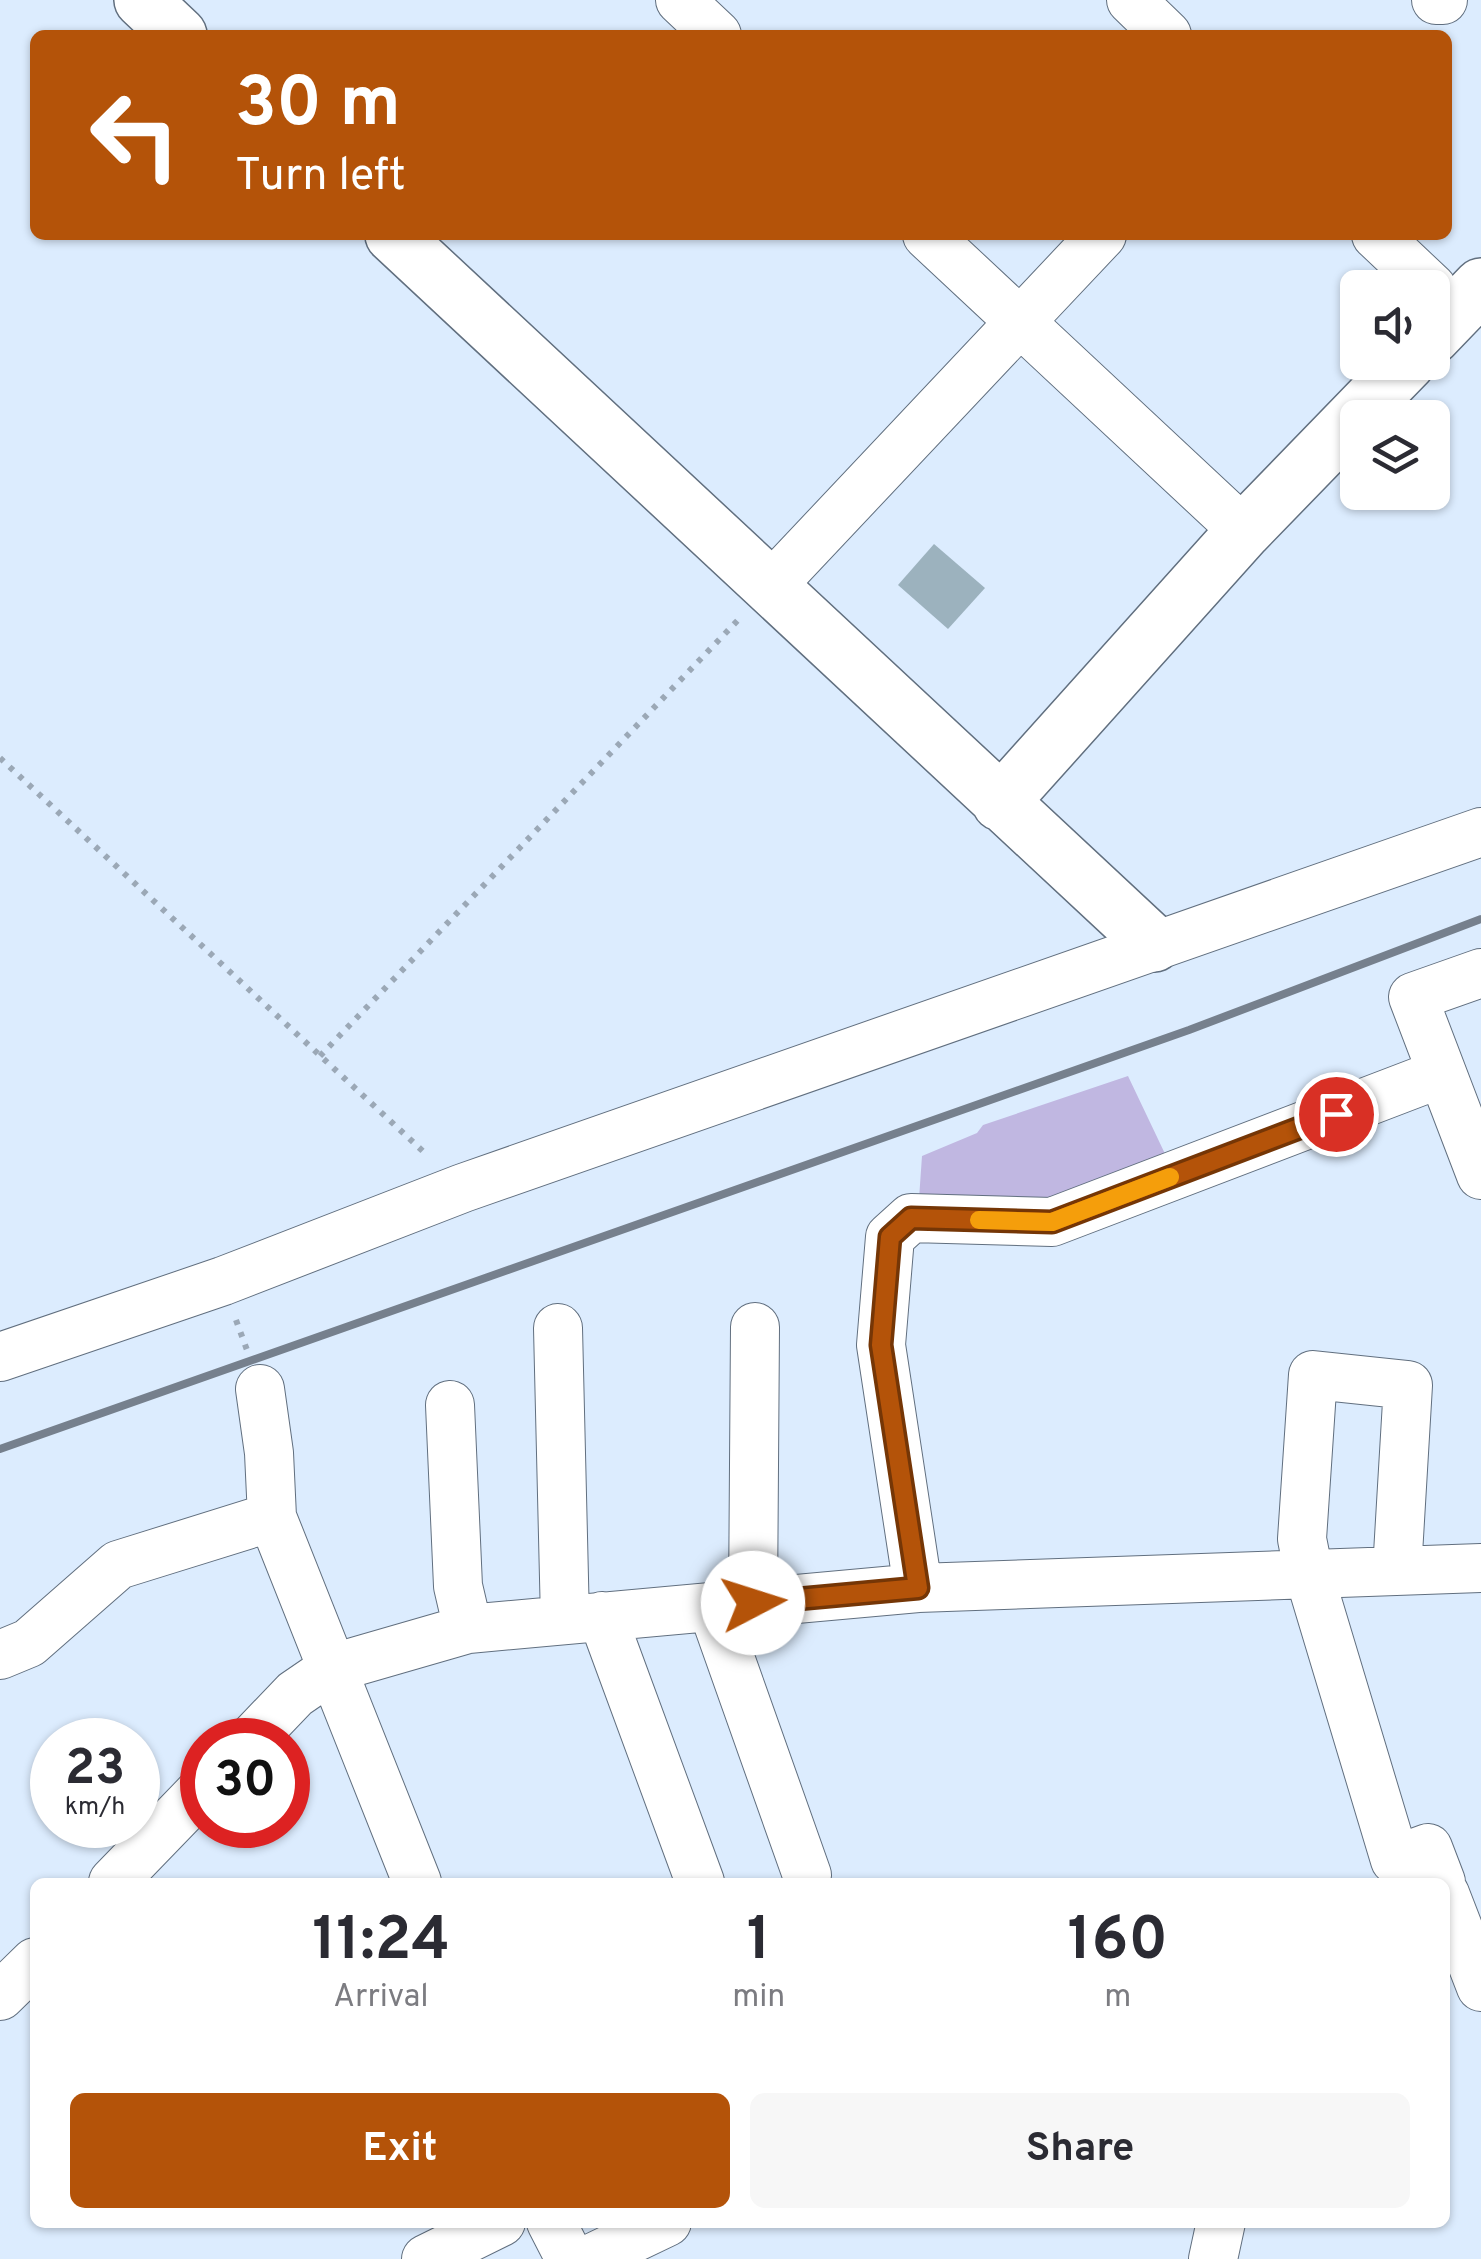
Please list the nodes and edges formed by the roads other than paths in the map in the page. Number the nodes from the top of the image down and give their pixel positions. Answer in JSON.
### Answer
{"nodes":[{"id":1,"x":142,"y":0,"type":"edge"},
{"id":2,"x":680,"y":0,"type":"edge"},
{"id":3,"x":1132,"y":0,"type":"edge"},
{"id":4,"x":174,"y":30,"type":"edge"},
{"id":5,"x":712,"y":30,"type":"edge"},
{"id":6,"x":1162,"y":30,"type":"edge"},
{"id":7,"x":398,"y":240,"type":"edge"},
{"id":8,"x":932,"y":240,"type":"edge"},
{"id":9,"x":1097,"y":240,"type":"edge"},
{"id":10,"x":1381,"y":240,"type":"edge"},
{"id":11,"x":1413,"y":270,"type":"edge"},
{"id":12,"x":1020,"y":323,"type":"junction"},
{"id":13,"x":1391,"y":380,"type":"edge"},
{"id":14,"x":1244,"y":531,"type":"junction"},
{"id":15,"x":770,"y":587,"type":"junction"},
{"id":16,"x":1000,"y":803,"type":"junction"},
{"id":17,"x":1481,"y":832,"type":"edge"},
{"id":18,"x":1154,"y":944,"type":"junction"},
{"id":19,"x":1481,"y":973,"type":"edge"},
{"id":20,"x":1442,"y":1073,"type":"junction"},
{"id":21,"x":1481,"y":1175,"type":"edge"},
{"id":22,"x":755,"y":1327,"type":"dead end"},
{"id":23,"x":558,"y":1328,"type":"dead end"},
{"id":24,"x":0,"y":1358,"type":"edge"},
{"id":25,"x":260,"y":1390,"type":"road end"},
{"id":26,"x":450,"y":1405,"type":"dead end"},
{"id":27,"x":272,"y":1516,"type":"junction"},
{"id":28,"x":1481,"y":1568,"type":"edge"},
{"id":29,"x":1397,"y":1571,"type":"junction"},
{"id":30,"x":1309,"y":1574,"type":"junction"},
{"id":31,"x":918,"y":1588,"type":"junction"},
{"id":32,"x":732,"y":1605,"type":"junction"},
{"id":33,"x":583,"y":1618,"type":"junction"},
{"id":34,"x":468,"y":1628,"type":"junction"},
{"id":35,"x":0,"y":1655,"type":"edge"},
{"id":36,"x":334,"y":1668,"type":"junction"},
{"id":37,"x":273,"y":1718,"type":"edge"},
{"id":38,"x":180,"y":1813,"type":"edge"},
{"id":39,"x":806,"y":1875,"type":"dead end"},
{"id":40,"x":118,"y":1878,"type":"edge"},
{"id":41,"x":415,"y":1878,"type":"edge"},
{"id":42,"x":698,"y":1878,"type":"edge"},
{"id":43,"x":1439,"y":1878,"type":"edge"},
{"id":44,"x":1450,"y":1907,"type":"edge"},
{"id":45,"x":30,"y":1967,"type":"edge"},
{"id":46,"x":1481,"y":1987,"type":"edge"},
{"id":47,"x":0,"y":1996,"type":"edge"},
{"id":48,"x":489,"y":2228,"type":"edge"},
{"id":49,"x":554,"y":2228,"type":"edge"},
{"id":50,"x":655,"y":2228,"type":"edge"},
{"id":51,"x":1220,"y":2228,"type":"edge"},
{"id":52,"x":426,"y":2259,"type":"edge"},
{"id":53,"x":570,"y":2259,"type":"edge"},
{"id":54,"x":590,"y":2259,"type":"edge"},
{"id":55,"x":1213,"y":2259,"type":"edge"}],
"edges":[{"from":1,"to":4,"type":"street"},
{"from":2,"to":5,"type":"street"},
{"from":3,"to":6,"type":"street"},
{"from":7,"to":15,"type":"street"},
{"from":8,"to":12,"type":"street"},
{"from":9,"to":12,"type":"street"},
{"from":10,"to":11,"type":"street"},
{"from":12,"to":14,"type":"street"},
{"from":12,"to":15,"type":"street"},
{"from":13,"to":14,"type":"street"},
{"from":14,"to":16,"type":"street"},
{"from":15,"to":16,"type":"street"},
{"from":16,"to":18,"type":"street"},
{"from":17,"to":18,"type":"street"},
{"from":18,"to":24,"type":"street"},
{"from":19,"to":20,"type":"street"},
{"from":20,"to":21,"type":"street"},
{"from":20,"to":31,"type":"street"},
{"from":22,"to":32,"type":"street"},
{"from":23,"to":33,"type":"street"},
{"from":25,"to":27,"type":"street"},
{"from":26,"to":34,"type":"street"},
{"from":27,"to":35,"type":"street"},
{"from":27,"to":36,"type":"street"},
{"from":28,"to":29,"type":"street"},
{"from":29,"to":30,"type":"street"},
{"from":29,"to":30,"type":"street"},
{"from":30,"to":31,"type":"street"},
{"from":30,"to":43,"type":"street"},
{"from":31,"to":32,"type":"street"},
{"from":32,"to":33,"type":"street"},
{"from":32,"to":39,"type":"street"},
{"from":33,"to":34,"type":"street"},
{"from":33,"to":42,"type":"street"},
{"from":34,"to":36,"type":"street"},
{"from":36,"to":37,"type":"street"},
{"from":36,"to":41,"type":"street"},
{"from":38,"to":40,"type":"street"},
{"from":44,"to":46,"type":"street"},
{"from":45,"to":47,"type":"street"},
{"from":48,"to":52,"type":"street"},
{"from":49,"to":53,"type":"street"},
{"from":50,"to":54,"type":"street"},
{"from":51,"to":55,"type":"street"}]}
